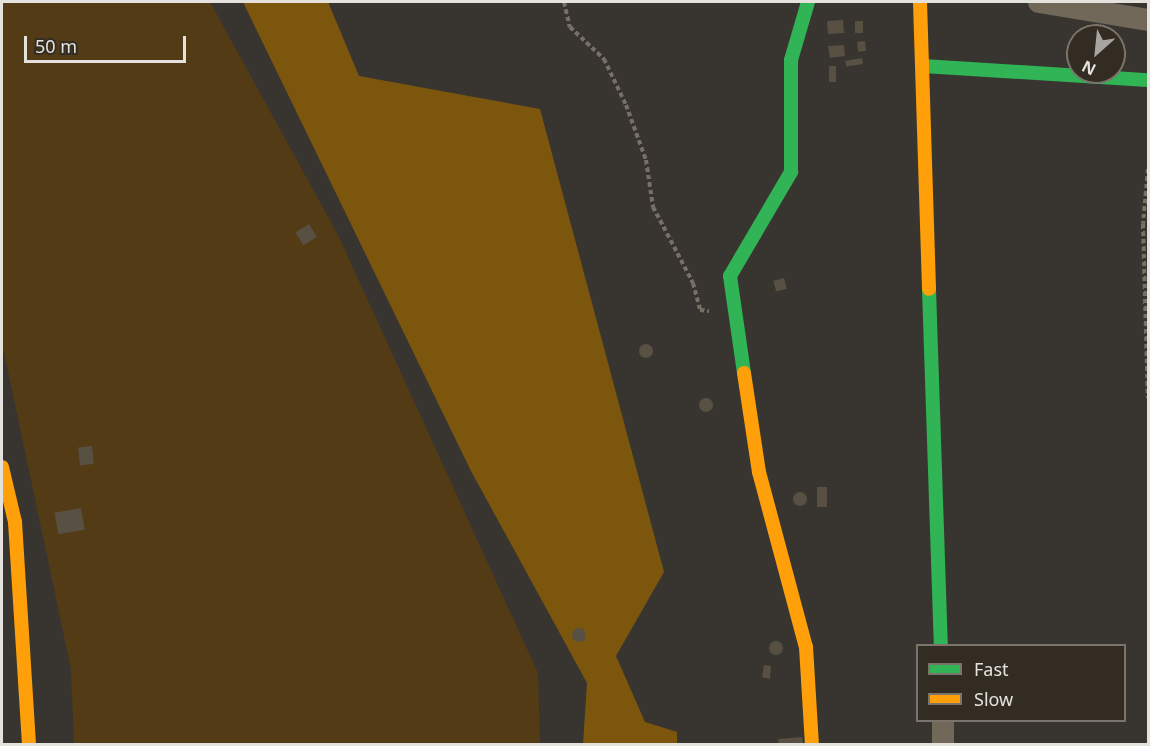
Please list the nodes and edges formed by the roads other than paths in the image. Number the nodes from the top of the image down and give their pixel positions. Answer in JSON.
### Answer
{"nodes":[{"id":1,"x":808,"y":2,"type":"edge"},
{"id":2,"x":920,"y":2,"type":"edge"},
{"id":3,"x":1039,"y":2,"type":"edge"},
{"id":4,"x":1149,"y":20,"type":"edge"},
{"id":5,"x":923,"y":66,"type":"junction"},
{"id":6,"x":1149,"y":80,"type":"edge"},
{"id":7,"x":2,"y":467,"type":"edge"},
{"id":8,"x":941,"y":644,"type":"edge"},
{"id":9,"x":943,"y":722,"type":"edge"},
{"id":10,"x":30,"y":744,"type":"edge"},
{"id":11,"x":812,"y":744,"type":"edge"},
{"id":12,"x":943,"y":744,"type":"edge"}],
"edges":[{"from":1,"to":11,"type":"street"},
{"from":2,"to":5,"type":"street"},
{"from":3,"to":4,"type":"street"},
{"from":5,"to":6,"type":"street"},
{"from":5,"to":8,"type":"street"},
{"from":7,"to":10,"type":"street"},
{"from":9,"to":12,"type":"street"}]}
